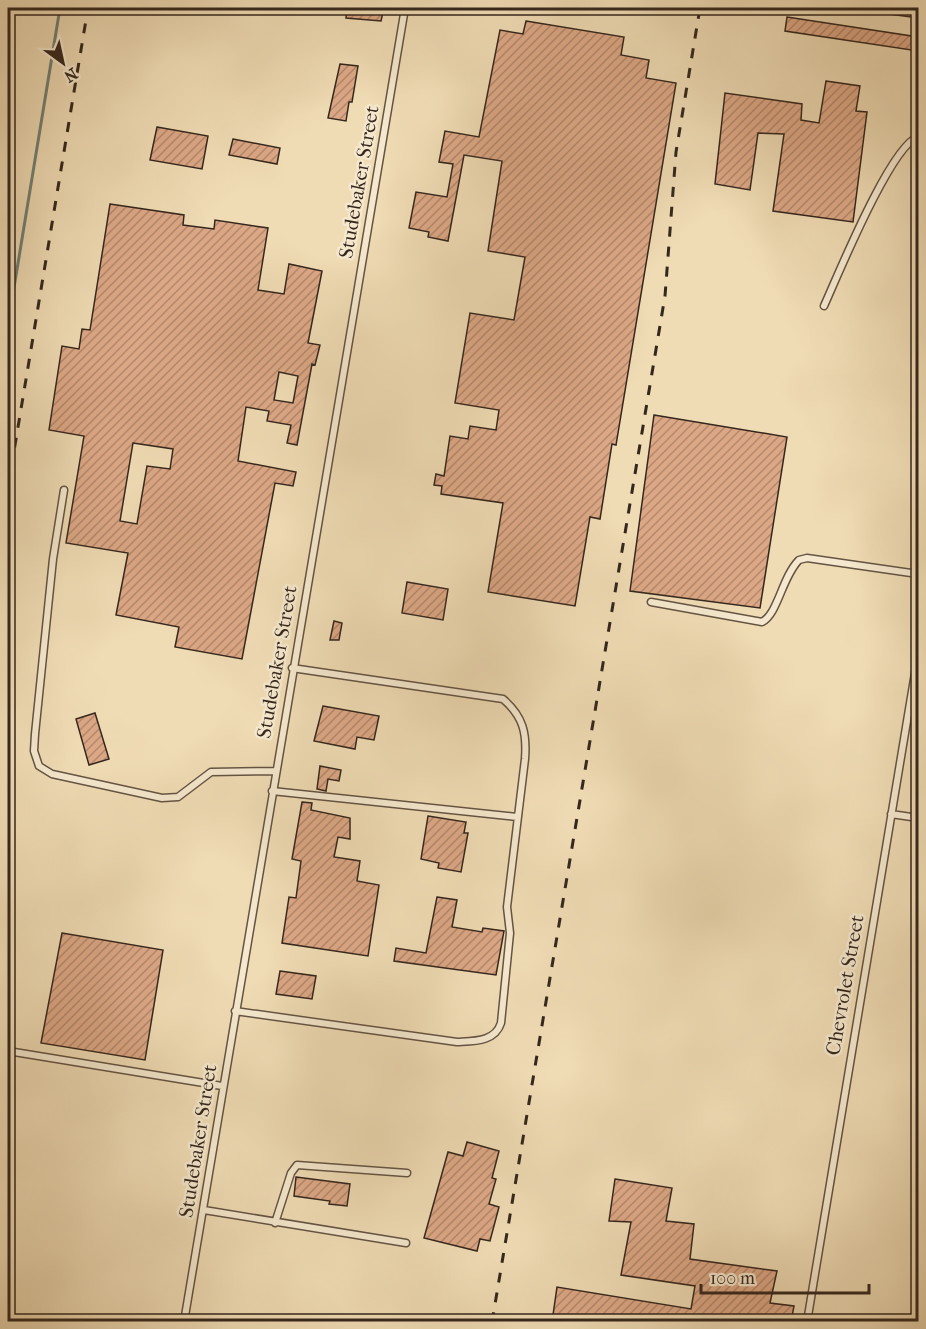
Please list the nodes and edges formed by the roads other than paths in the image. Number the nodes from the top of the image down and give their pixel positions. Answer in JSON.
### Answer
{"nodes":[{"id":1,"x":405,"y":8,"type":"edge"},
{"id":2,"x":918,"y":137,"type":"edge"},
{"id":3,"x":824,"y":306,"type":"dead end"},
{"id":4,"x":64,"y":490,"type":"dead end"},
{"id":5,"x":918,"y":574,"type":"edge"},
{"id":6,"x":651,"y":602,"type":"dead end"},
{"id":7,"x":918,"y":655,"type":"edge"},
{"id":8,"x":292,"y":668,"type":"junction"},
{"id":9,"x":276,"y":771,"type":"junction"},
{"id":10,"x":272,"y":791,"type":"junction"},
{"id":11,"x":891,"y":814,"type":"junction"},
{"id":12,"x":517,"y":817,"type":"junction"},
{"id":13,"x":918,"y":818,"type":"edge"},
{"id":14,"x":235,"y":1011,"type":"junction"},
{"id":15,"x":8,"y":1051,"type":"edge"},
{"id":16,"x":222,"y":1086,"type":"junction"},
{"id":17,"x":407,"y":1173,"type":"dead end"},
{"id":18,"x":204,"y":1210,"type":"junction"},
{"id":19,"x":275,"y":1223,"type":"junction"},
{"id":20,"x":406,"y":1243,"type":"dead end"},
{"id":21,"x":184,"y":1322,"type":"edge"},
{"id":22,"x":807,"y":1322,"type":"edge"}],
"edges":[{"from":1,"to":8,"type":"lane","name":"Studebaker Street"},
{"from":2,"to":3,"type":"lane"},
{"from":4,"to":9,"type":"lane"},
{"from":5,"to":6,"type":"lane"},
{"from":7,"to":11,"type":"lane","name":"Chevrolet Street"},
{"from":8,"to":9,"type":"lane","name":"Studebaker Street"},
{"from":8,"to":12,"type":"lane"},
{"from":9,"to":10,"type":"lane","name":"Studebaker Street"},
{"from":10,"to":12,"type":"lane"},
{"from":10,"to":14,"type":"lane","name":"Studebaker Street"},
{"from":11,"to":13,"type":"lane"},
{"from":11,"to":22,"type":"lane","name":"Chevrolet Street"},
{"from":12,"to":14,"type":"lane"},
{"from":14,"to":16,"type":"lane","name":"Studebaker Street"},
{"from":15,"to":16,"type":"lane"},
{"from":16,"to":18,"type":"lane","name":"Studebaker Street"},
{"from":17,"to":19,"type":"lane"},
{"from":18,"to":19,"type":"lane"},
{"from":18,"to":21,"type":"lane","name":"Studebaker Street"},
{"from":19,"to":20,"type":"lane"}]}
